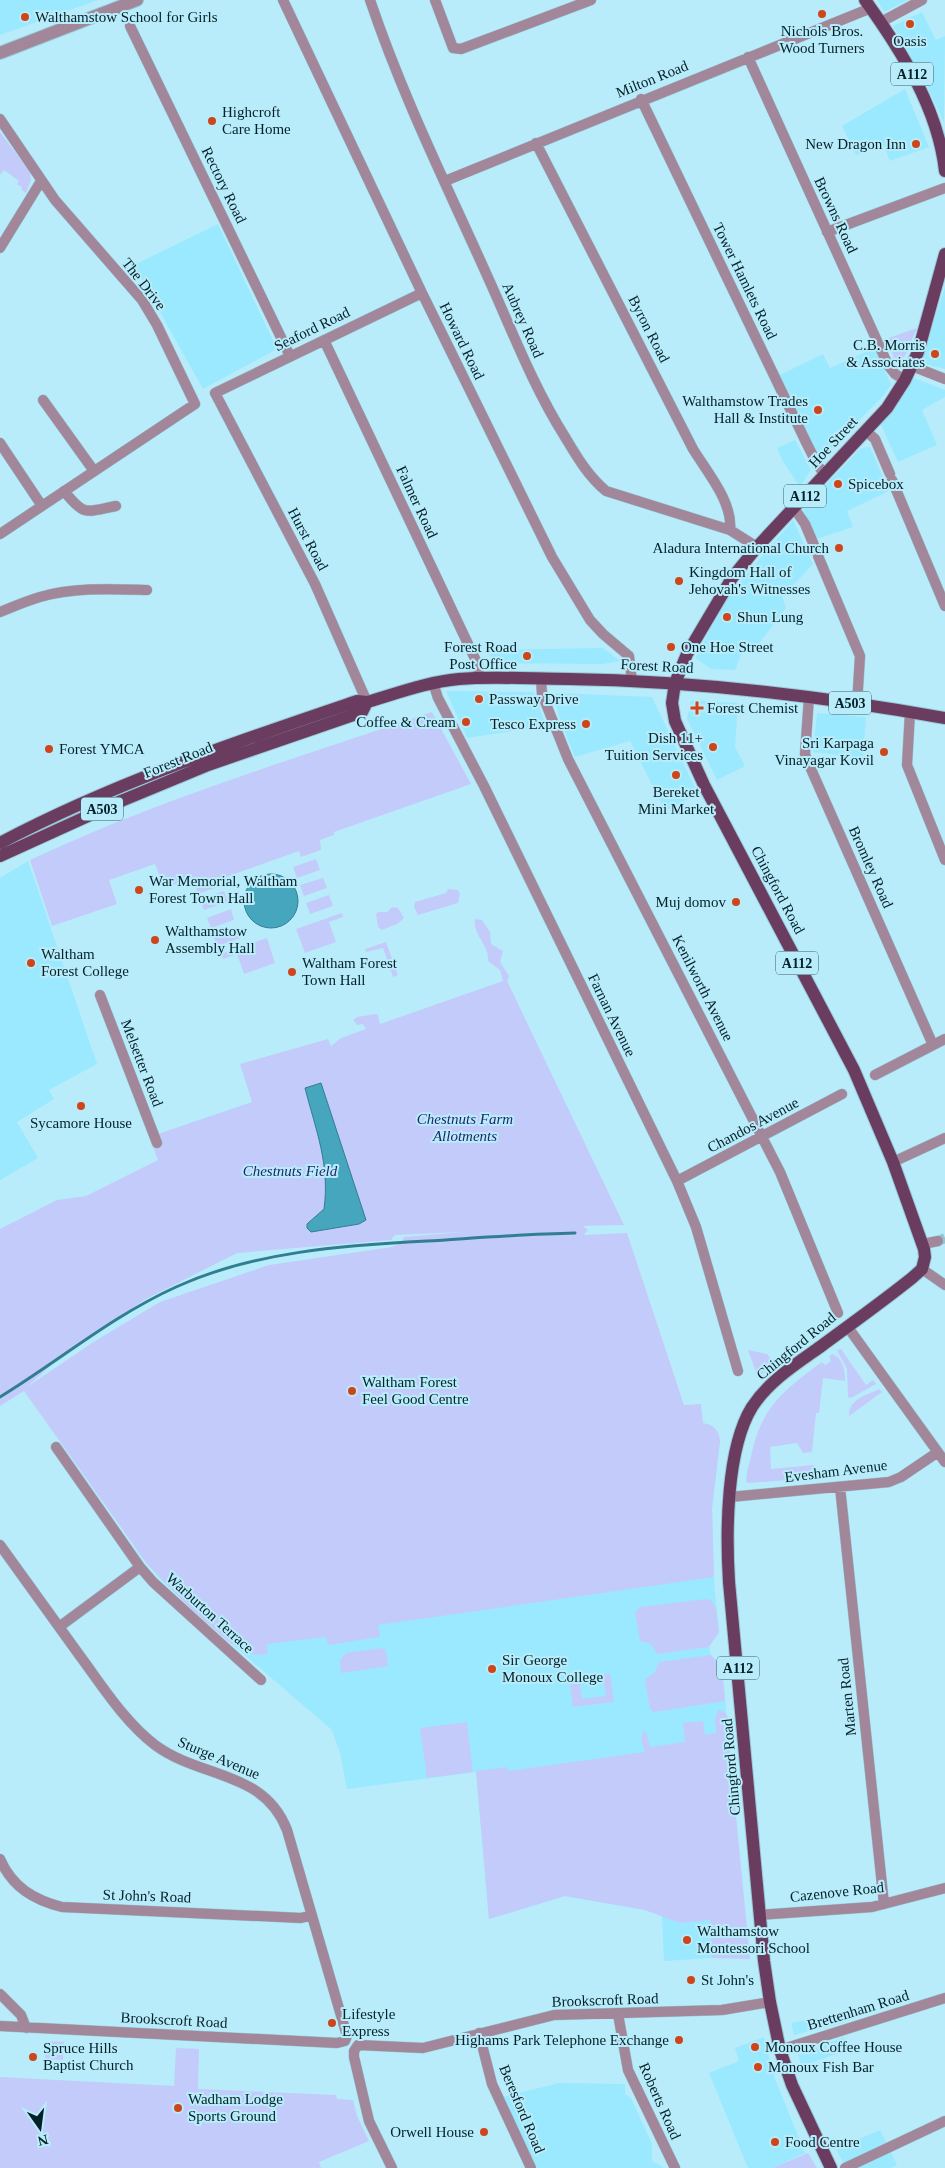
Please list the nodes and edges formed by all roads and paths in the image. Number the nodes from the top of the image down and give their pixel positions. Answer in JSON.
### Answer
{"nodes":[{"id":1,"x":137,"y":0,"type":"edge"},
{"id":2,"x":283,"y":0,"type":"edge"},
{"id":3,"x":370,"y":0,"type":"edge"},
{"id":4,"x":435,"y":0,"type":"edge"},
{"id":5,"x":591,"y":0,"type":"edge"},
{"id":6,"x":922,"y":0,"type":"edge"},
{"id":7,"x":868,"y":4,"type":"edge"},
{"id":8,"x":881,"y":22,"type":"junction"},
{"id":9,"x":130,"y":26,"type":"dead end"},
{"id":10,"x":0,"y":53,"type":"edge"},
{"id":11,"x":748,"y":57,"type":"junction"},
{"id":12,"x":641,"y":100,"type":"junction"},
{"id":13,"x":0,"y":119,"type":"edge"},
{"id":14,"x":942,"y":134,"type":"edge"},
{"id":15,"x":536,"y":143,"type":"junction"},
{"id":16,"x":945,"y":171,"type":"edge"},
{"id":17,"x":41,"y":181,"type":"junction"},
{"id":18,"x":445,"y":181,"type":"junction"},
{"id":19,"x":945,"y":188,"type":"edge"},
{"id":20,"x":827,"y":232,"type":"junction"},
{"id":21,"x":0,"y":248,"type":"edge"},
{"id":22,"x":945,"y":254,"type":"edge"},
{"id":23,"x":422,"y":293,"type":"junction"},
{"id":24,"x":324,"y":340,"type":"junction"},
{"id":25,"x":290,"y":356,"type":"junction"},
{"id":26,"x":912,"y":366,"type":"junction"},
{"id":27,"x":905,"y":380,"type":"junction"},
{"id":28,"x":945,"y":380,"type":"edge"},
{"id":29,"x":215,"y":393,"type":"joint"},
{"id":30,"x":42,"y":400,"type":"dead end"},
{"id":31,"x":866,"y":431,"type":"junction"},
{"id":32,"x":0,"y":443,"type":"edge"},
{"id":33,"x":94,"y":471,"type":"junction"},
{"id":34,"x":825,"y":474,"type":"junction"},
{"id":35,"x":64,"y":491,"type":"junction"},
{"id":36,"x":42,"y":506,"type":"junction"},
{"id":37,"x":116,"y":506,"type":"dead end"},
{"id":38,"x":794,"y":508,"type":"junction"},
{"id":39,"x":730,"y":530,"type":"junction"},
{"id":40,"x":0,"y":534,"type":"edge"},
{"id":41,"x":757,"y":547,"type":"junction"},
{"id":42,"x":147,"y":590,"type":"dead end"},
{"id":43,"x":945,"y":606,"type":"edge"},
{"id":44,"x":0,"y":612,"type":"edge"},
{"id":45,"x":632,"y":675,"type":"junction"},
{"id":46,"x":479,"y":678,"type":"junction"},
{"id":47,"x":541,"y":679,"type":"junction"},
{"id":48,"x":433,"y":683,"type":"junction"},
{"id":49,"x":676,"y":683,"type":"junction"},
{"id":50,"x":367,"y":702,"type":"junction"},
{"id":51,"x":808,"y":702,"type":"junction"},
{"id":52,"x":856,"y":704,"type":"junction"},
{"id":53,"x":910,"y":712,"type":"junction"},
{"id":54,"x":945,"y":718,"type":"edge"},
{"id":55,"x":0,"y":843,"type":"edge"},
{"id":56,"x":0,"y":856,"type":"edge"},
{"id":57,"x":945,"y":860,"type":"edge"},
{"id":58,"x":100,"y":995,"type":"dead end"},
{"id":59,"x":945,"y":1039,"type":"edge"},
{"id":60,"x":934,"y":1045,"type":"junction"},
{"id":61,"x":875,"y":1075,"type":"dead end"},
{"id":62,"x":842,"y":1094,"type":"dead end"},
{"id":63,"x":762,"y":1137,"type":"junction"},
{"id":64,"x":945,"y":1138,"type":"edge"},
{"id":65,"x":157,"y":1143,"type":"dead end"},
{"id":66,"x":893,"y":1162,"type":"junction"},
{"id":67,"x":677,"y":1181,"type":"junction"},
{"id":68,"x":938,"y":1241,"type":"tunnel mouth"},
{"id":69,"x":923,"y":1244,"type":"junction"},
{"id":70,"x":922,"y":1269,"type":"junction"},
{"id":71,"x":945,"y":1285,"type":"edge"},
{"id":72,"x":838,"y":1313,"type":"dead end"},
{"id":73,"x":847,"y":1326,"type":"junction"},
{"id":74,"x":738,"y":1371,"type":"dead end"},
{"id":75,"x":56,"y":1447,"type":"dead end"},
{"id":76,"x":938,"y":1452,"type":"junction"},
{"id":77,"x":945,"y":1462,"type":"edge"},
{"id":78,"x":840,"y":1487,"type":"junction"},
{"id":79,"x":730,"y":1497,"type":"junction"},
{"id":80,"x":0,"y":1545,"type":"edge"},
{"id":81,"x":140,"y":1567,"type":"junction"},
{"id":82,"x":59,"y":1627,"type":"junction"},
{"id":83,"x":261,"y":1680,"type":"dead end"},
{"id":84,"x":0,"y":1859,"type":"edge"},
{"id":85,"x":945,"y":1888,"type":"edge"},
{"id":86,"x":884,"y":1904,"type":"junction"},
{"id":87,"x":312,"y":1914,"type":"junction"},
{"id":88,"x":760,"y":1915,"type":"junction"},
{"id":89,"x":0,"y":1994,"type":"edge"},
{"id":90,"x":945,"y":1998,"type":"edge"},
{"id":91,"x":770,"y":2002,"type":"junction"},
{"id":92,"x":618,"y":2014,"type":"junction"},
{"id":93,"x":0,"y":2026,"type":"edge"},
{"id":94,"x":26,"y":2028,"type":"junction"},
{"id":95,"x":479,"y":2033,"type":"junction"},
{"id":96,"x":345,"y":2041,"type":"joint"},
{"id":97,"x":780,"y":2050,"type":"junction"},
{"id":98,"x":945,"y":2121,"type":"edge"},
{"id":99,"x":392,"y":2168,"type":"edge"},
{"id":100,"x":531,"y":2168,"type":"edge"},
{"id":101,"x":675,"y":2168,"type":"edge"},
{"id":102,"x":831,"y":2168,"type":"edge"},
{"id":103,"x":845,"y":2168,"type":"edge"}],
"edges":[{"from":1,"to":10,"type":"street"},
{"from":2,"to":23,"type":"street","name":"Howard Road"},
{"from":3,"to":18,"type":"street","name":"Aubrey Road"},
{"from":4,"to":5,"type":"street"},
{"from":6,"to":8,"type":"street"},
{"from":7,"to":8,"type":"main road","number":"A112"},
{"from":7,"to":11,"type":"street","name":"Milton Road"},
{"from":8,"to":14,"type":"main road","number":"A112"},
{"from":9,"to":25,"type":"street","name":"Rectory Road"},
{"from":11,"to":12,"type":"street","name":"Milton Road"},
{"from":11,"to":20,"type":"street","name":"Browns Road"},
{"from":12,"to":15,"type":"street","name":"Milton Road"},
{"from":12,"to":34,"type":"street","name":"Tower Hamlets Road"},
{"from":13,"to":17,"type":"street","name":"The Drive"},
{"from":14,"to":16,"type":"main road","number":"A112"},
{"from":15,"to":18,"type":"street","name":"Milton Road"},
{"from":15,"to":39,"type":"street","name":"Byron Road"},
{"from":17,"to":21,"type":"street"},
{"from":17,"to":33,"type":"street","name":"The Drive"},
{"from":18,"to":39,"type":"street","name":"Aubrey Road"},
{"from":19,"to":20,"type":"street"},
{"from":20,"to":27,"type":"street","name":"Browns Road"},
{"from":22,"to":26,"type":"main road","name":"Hoe Street","number":"A112"},
{"from":23,"to":24,"type":"street","name":"Seaford Road"},
{"from":23,"to":45,"type":"street","name":"Howard Road"},
{"from":24,"to":25,"type":"street","name":"Seaford Road"},
{"from":24,"to":46,"type":"street","name":"Falmer Road"},
{"from":25,"to":29,"type":"street","name":"Seaford Road"},
{"from":26,"to":27,"type":"main road","name":"Hoe Street","number":"A112"},
{"from":26,"to":28,"type":"street"},
{"from":27,"to":31,"type":"main road","name":"Hoe Street","number":"A112"},
{"from":29,"to":50,"type":"street","name":"Hurst Road"},
{"from":30,"to":33,"type":"street"},
{"from":31,"to":34,"type":"main road","name":"Hoe Street","number":"A112"},
{"from":31,"to":43,"type":"street"},
{"from":32,"to":36,"type":"street"},
{"from":33,"to":35,"type":"street","name":"The Drive"},
{"from":34,"to":38,"type":"main road","name":"Hoe Street","number":"A112"},
{"from":35,"to":36,"type":"street","name":"The Drive"},
{"from":35,"to":37,"type":"street"},
{"from":36,"to":40,"type":"street","name":"The Drive"},
{"from":38,"to":41,"type":"main road","name":"Hoe Street","number":"A112"},
{"from":38,"to":52,"type":"street"},
{"from":39,"to":41,"type":"street","name":"Aubrey Road"},
{"from":41,"to":49,"type":"main road","name":"Hoe Street","number":"A112"},
{"from":42,"to":44,"type":"street"},
{"from":45,"to":47,"type":"main road","name":"Forest Road","number":"A503"},
{"from":45,"to":49,"type":"main road","name":"Forest Road","number":"A503"},
{"from":46,"to":47,"type":"main road","name":"Forest Road","number":"A503"},
{"from":46,"to":48,"type":"main road","name":"Forest Road","number":"A503"},
{"from":47,"to":63,"type":"street","name":"Kenilworth Avenue"},
{"from":48,"to":50,"type":"main road","name":"Forest Road","number":"A503"},
{"from":48,"to":67,"type":"street","name":"Farnan Avenue"},
{"from":49,"to":51,"type":"main road","name":"Forest Road","number":"A503"},
{"from":49,"to":66,"type":"main road","name":"Chingford Road","number":"A112"},
{"from":50,"to":55,"type":"main road","name":"Forest Road","number":"A503"},
{"from":50,"to":56,"type":"main road","name":"Forest Road","number":"A503"},
{"from":51,"to":52,"type":"main road","name":"Forest Road","number":"A503"},
{"from":51,"to":60,"type":"street","name":"Bromley Road"},
{"from":52,"to":53,"type":"main road","name":"Forest Road","number":"A503"},
{"from":53,"to":54,"type":"main road","name":"Forest Road","number":"A503"},
{"from":53,"to":57,"type":"street"},
{"from":58,"to":65,"type":"street","name":"Melsetter Road"},
{"from":59,"to":60,"type":"street"},
{"from":60,"to":61,"type":"street"},
{"from":62,"to":63,"type":"street","name":"Chandos Avenue"},
{"from":63,"to":67,"type":"street","name":"Chandos Avenue"},
{"from":63,"to":72,"type":"street","name":"Kenilworth Avenue"},
{"from":64,"to":66,"type":"street"},
{"from":66,"to":69,"type":"main road","name":"Chingford Road","number":"A112"},
{"from":67,"to":74,"type":"street","name":"Farnan Avenue"},
{"from":68,"to":69,"type":"street"},
{"from":69,"to":70,"type":"main road","name":"Chingford Road","number":"A112"},
{"from":70,"to":71,"type":"street"},
{"from":70,"to":73,"type":"main road","name":"Chingford Road","number":"A112"},
{"from":73,"to":76,"type":"street"},
{"from":73,"to":79,"type":"main road","name":"Chingford Road","number":"A112"},
{"from":75,"to":81,"type":"street","name":"Warburton Terrace"},
{"from":76,"to":77,"type":"street"},
{"from":76,"to":78,"type":"street","name":"Evesham Avenue"},
{"from":78,"to":79,"type":"street","name":"Evesham Avenue"},
{"from":78,"to":86,"type":"street","name":"Marten Road"},
{"from":79,"to":88,"type":"main road","name":"Chingford Road","number":"A112"},
{"from":80,"to":82,"type":"street","name":"Sturge Avenue"},
{"from":81,"to":82,"type":"street"},
{"from":81,"to":83,"type":"street","name":"Warburton Terrace"},
{"from":82,"to":87,"type":"street","name":"Sturge Avenue"},
{"from":84,"to":87,"type":"street","name":"St John's Road"},
{"from":85,"to":86,"type":"street","name":"Cazenove Road"},
{"from":86,"to":88,"type":"street","name":"Cazenove Road"},
{"from":87,"to":96,"type":"street","name":"Sturge Avenue"},
{"from":88,"to":91,"type":"main road","name":"Chingford Road","number":"A112"},
{"from":89,"to":94,"type":"street"},
{"from":90,"to":97,"type":"street","name":"Brettenham Road"},
{"from":91,"to":92,"type":"street","name":"Brookscroft Road"},
{"from":91,"to":97,"type":"main road","name":"Chingford Road","number":"A112"},
{"from":92,"to":95,"type":"street","name":"Brookscroft Road"},
{"from":92,"to":101,"type":"street","name":"Roberts Road"},
{"from":93,"to":94,"type":"street","name":"Brookscroft Road"},
{"from":94,"to":96,"type":"street","name":"Brookscroft Road"},
{"from":95,"to":99,"type":"street","name":"Brookscroft Road"},
{"from":95,"to":100,"type":"street","name":"Beresford Road"},
{"from":97,"to":102,"type":"main road","name":"Chingford Road","number":"A112"},
{"from":98,"to":103,"type":"street"}]}
